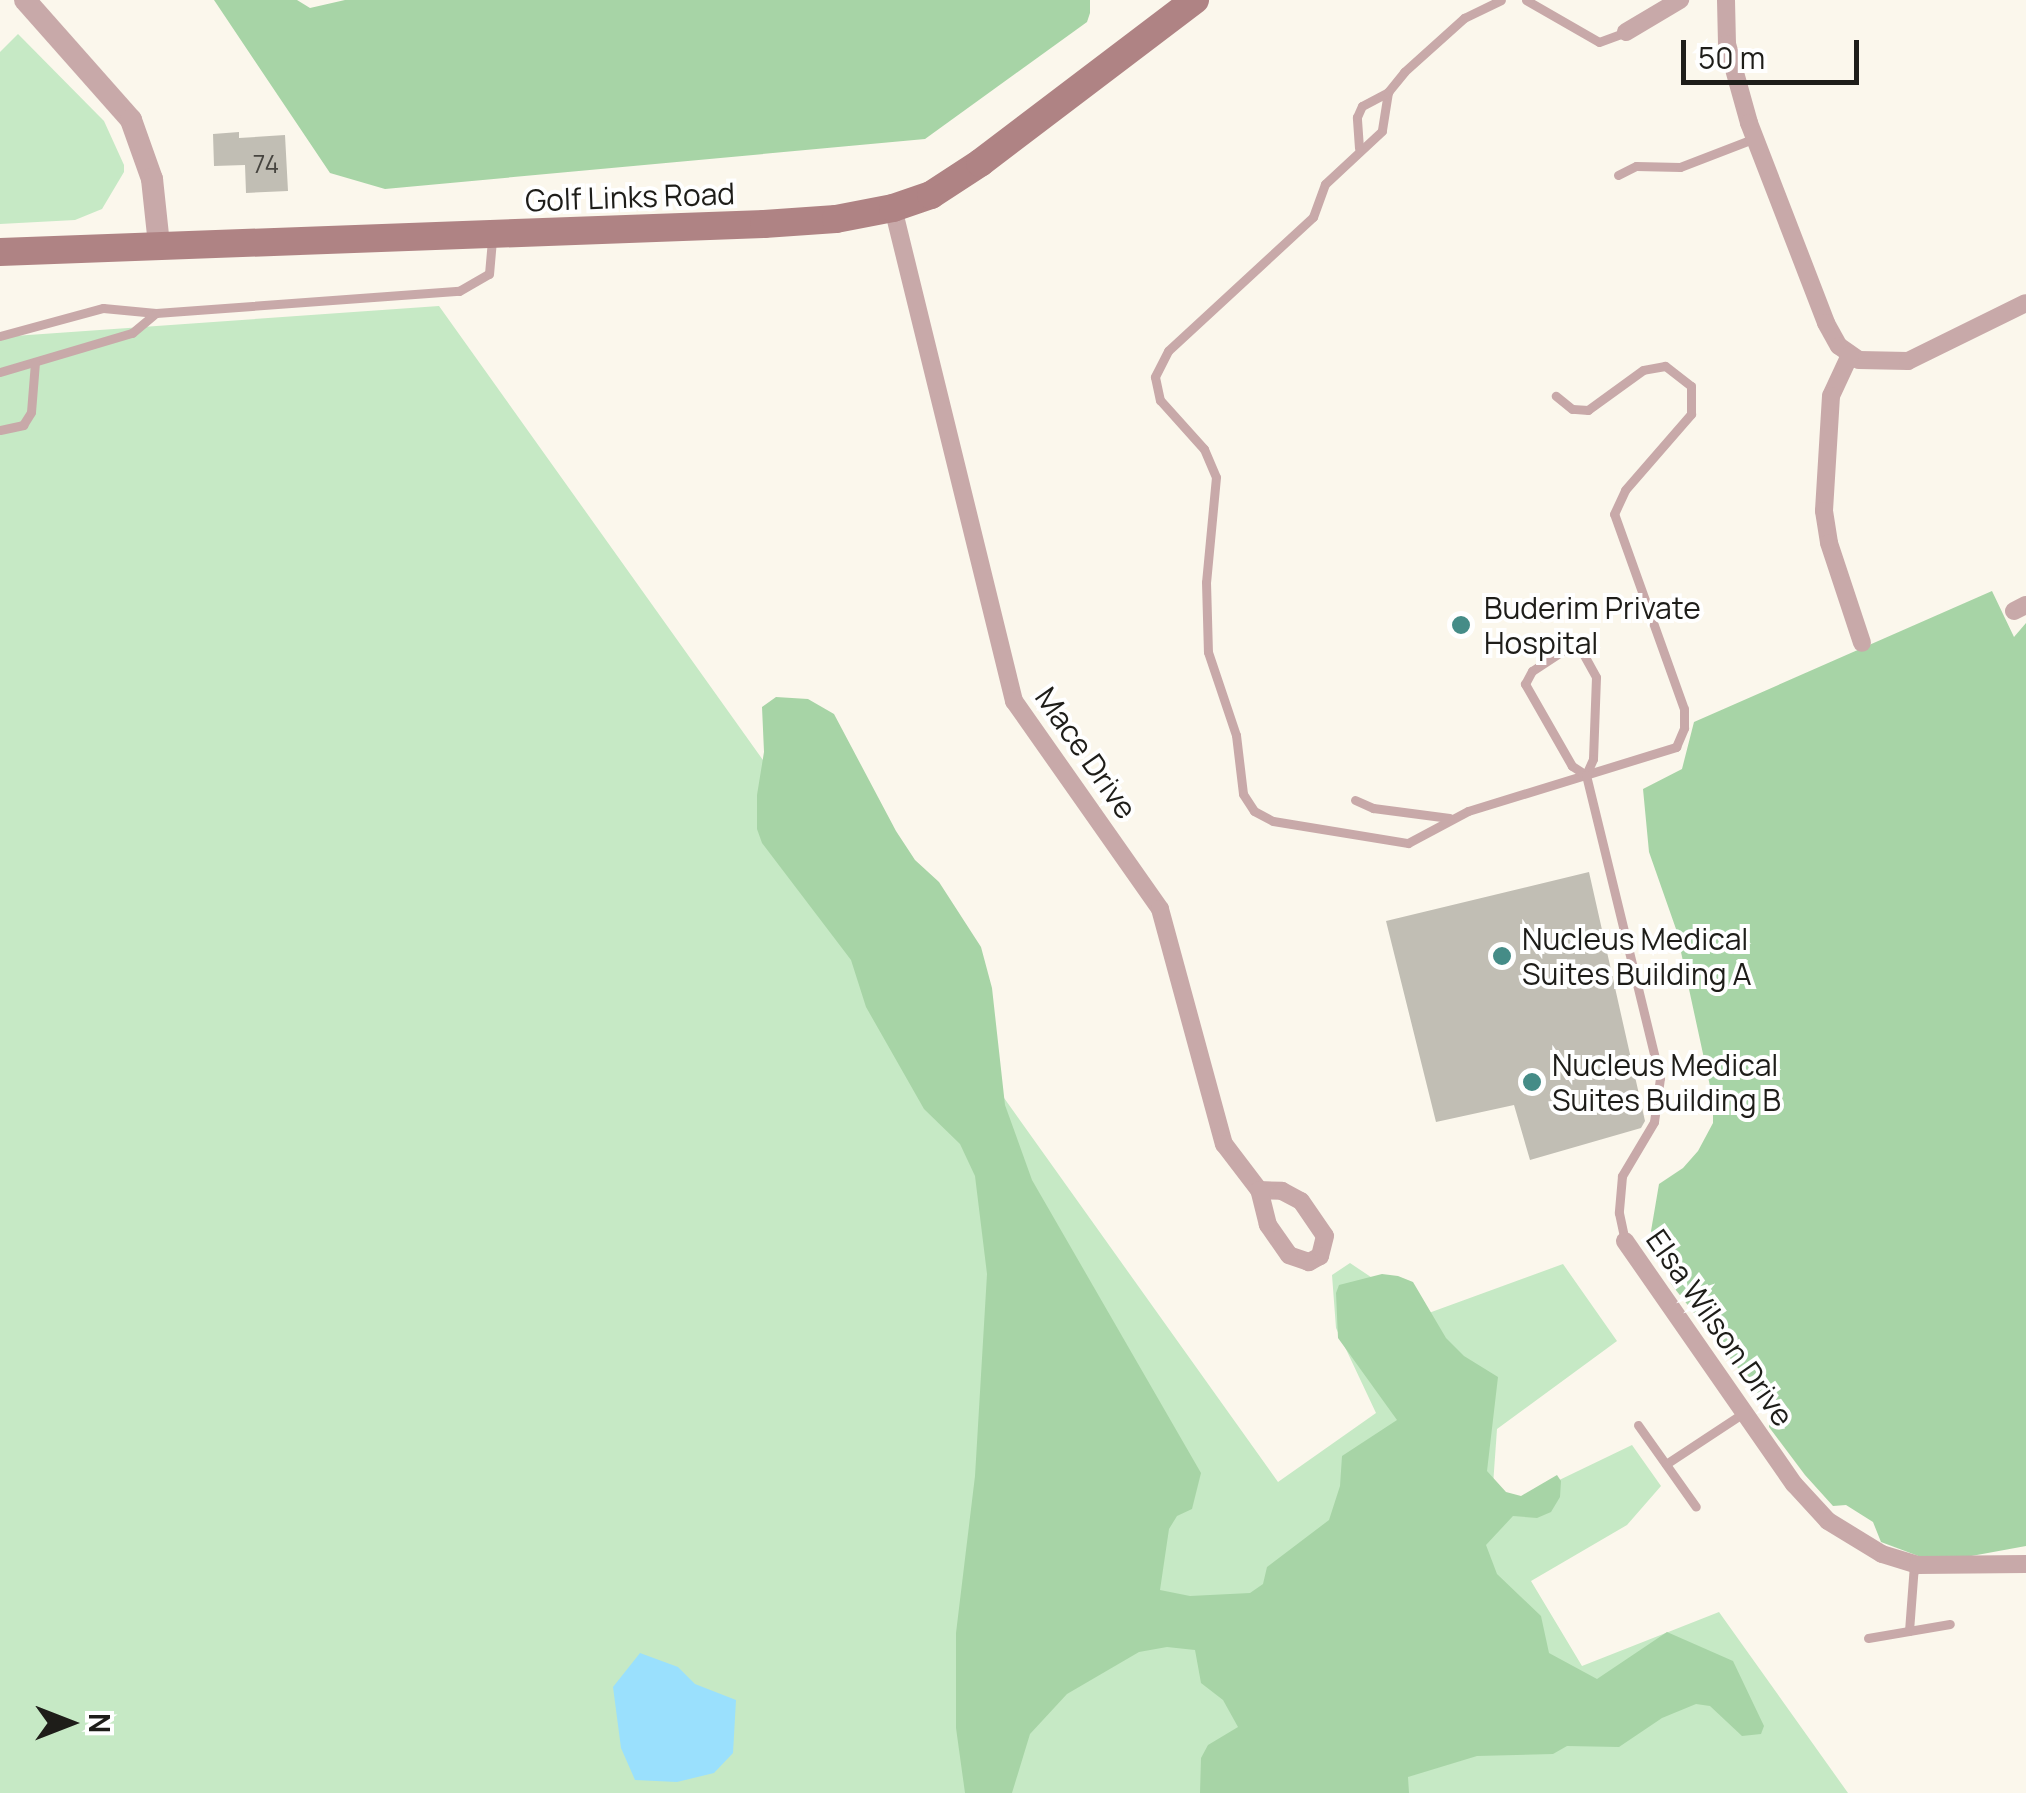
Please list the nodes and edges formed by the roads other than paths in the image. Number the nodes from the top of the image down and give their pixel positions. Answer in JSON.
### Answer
{"nodes":[{"id":1,"x":25,"y":0,"type":"edge"},
{"id":2,"x":1195,"y":0,"type":"edge"},
{"id":3,"x":1501,"y":0,"type":"edge"},
{"id":4,"x":1526,"y":0,"type":"edge"},
{"id":5,"x":1680,"y":0,"type":"edge"},
{"id":6,"x":1726,"y":0,"type":"edge"},
{"id":7,"x":1626,"y":32,"type":"joint"},
{"id":8,"x":1388,"y":92,"type":"junction"},
{"id":9,"x":1755,"y":138,"type":"junction"},
{"id":10,"x":1358,"y":151,"type":"junction"},
{"id":11,"x":1618,"y":175,"type":"dead end"},
{"id":12,"x":893,"y":208,"type":"junction"},
{"id":13,"x":492,"y":234,"type":"junction"},
{"id":14,"x":158,"y":244,"type":"junction"},
{"id":15,"x":0,"y":252,"type":"edge"},
{"id":16,"x":2026,"y":303,"type":"edge"},
{"id":17,"x":156,"y":313,"type":"junction"},
{"id":18,"x":0,"y":336,"type":"edge"},
{"id":19,"x":1850,"y":355,"type":"junction"},
{"id":20,"x":35,"y":362,"type":"junction"},
{"id":21,"x":0,"y":372,"type":"edge"},
{"id":22,"x":1556,"y":396,"type":"dead end"},
{"id":23,"x":0,"y":430,"type":"edge"},
{"id":24,"x":1862,"y":644,"type":"dead end"},
{"id":25,"x":1586,"y":775,"type":"junction"},
{"id":26,"x":1355,"y":800,"type":"dead end"},
{"id":27,"x":1452,"y":818,"type":"junction"},
{"id":28,"x":1260,"y":1190,"type":"dead end"},
{"id":29,"x":1624,"y":1241,"type":"joint"},
{"id":30,"x":1745,"y":1412,"type":"junction"},
{"id":31,"x":1638,"y":1425,"type":"dead end"},
{"id":32,"x":1666,"y":1464,"type":"junction"},
{"id":33,"x":1696,"y":1507,"type":"dead end"},
{"id":34,"x":1914,"y":1564,"type":"junction"},
{"id":35,"x":2026,"y":1564,"type":"edge"},
{"id":36,"x":1950,"y":1624,"type":"dead end"},
{"id":37,"x":1909,"y":1631,"type":"junction"},
{"id":38,"x":1868,"y":1638,"type":"dead end"}],
"edges":[{"from":1,"to":14,"type":"street"},
{"from":2,"to":12,"type":"main road","name":"Golf Links Road"},
{"from":3,"to":8,"type":"lane"},
{"from":4,"to":7,"type":"lane"},
{"from":5,"to":7,"type":"street"},
{"from":6,"to":9,"type":"street"},
{"from":8,"to":10,"type":"lane"},
{"from":8,"to":10,"type":"lane"},
{"from":9,"to":11,"type":"lane"},
{"from":9,"to":19,"type":"street"},
{"from":10,"to":27,"type":"lane"},
{"from":12,"to":13,"type":"main road","name":"Golf Links Road"},
{"from":12,"to":28,"type":"street","name":"Mace Drive"},
{"from":13,"to":14,"type":"main road","name":"Golf Links Road"},
{"from":13,"to":17,"type":"lane"},
{"from":14,"to":15,"type":"main road","name":"Golf Links Road"},
{"from":16,"to":19,"type":"street"},
{"from":17,"to":18,"type":"lane"},
{"from":17,"to":20,"type":"lane"},
{"from":19,"to":24,"type":"street"},
{"from":20,"to":21,"type":"lane"},
{"from":20,"to":23,"type":"lane"},
{"from":22,"to":25,"type":"lane"},
{"from":25,"to":25,"type":"lane","name":"Elsa Wilson Drive"},
{"from":25,"to":27,"type":"lane"},
{"from":25,"to":29,"type":"lane","name":"Elsa Wilson Drive"},
{"from":26,"to":27,"type":"lane"},
{"from":29,"to":30,"type":"street","name":"Elsa Wilson Drive"},
{"from":30,"to":32,"type":"lane"},
{"from":30,"to":34,"type":"street","name":"Elsa Wilson Drive"},
{"from":31,"to":32,"type":"lane"},
{"from":32,"to":33,"type":"lane"},
{"from":34,"to":35,"type":"street","name":"Elsa Wilson Drive"},
{"from":34,"to":37,"type":"lane"},
{"from":36,"to":37,"type":"lane"},
{"from":37,"to":38,"type":"lane"}]}
